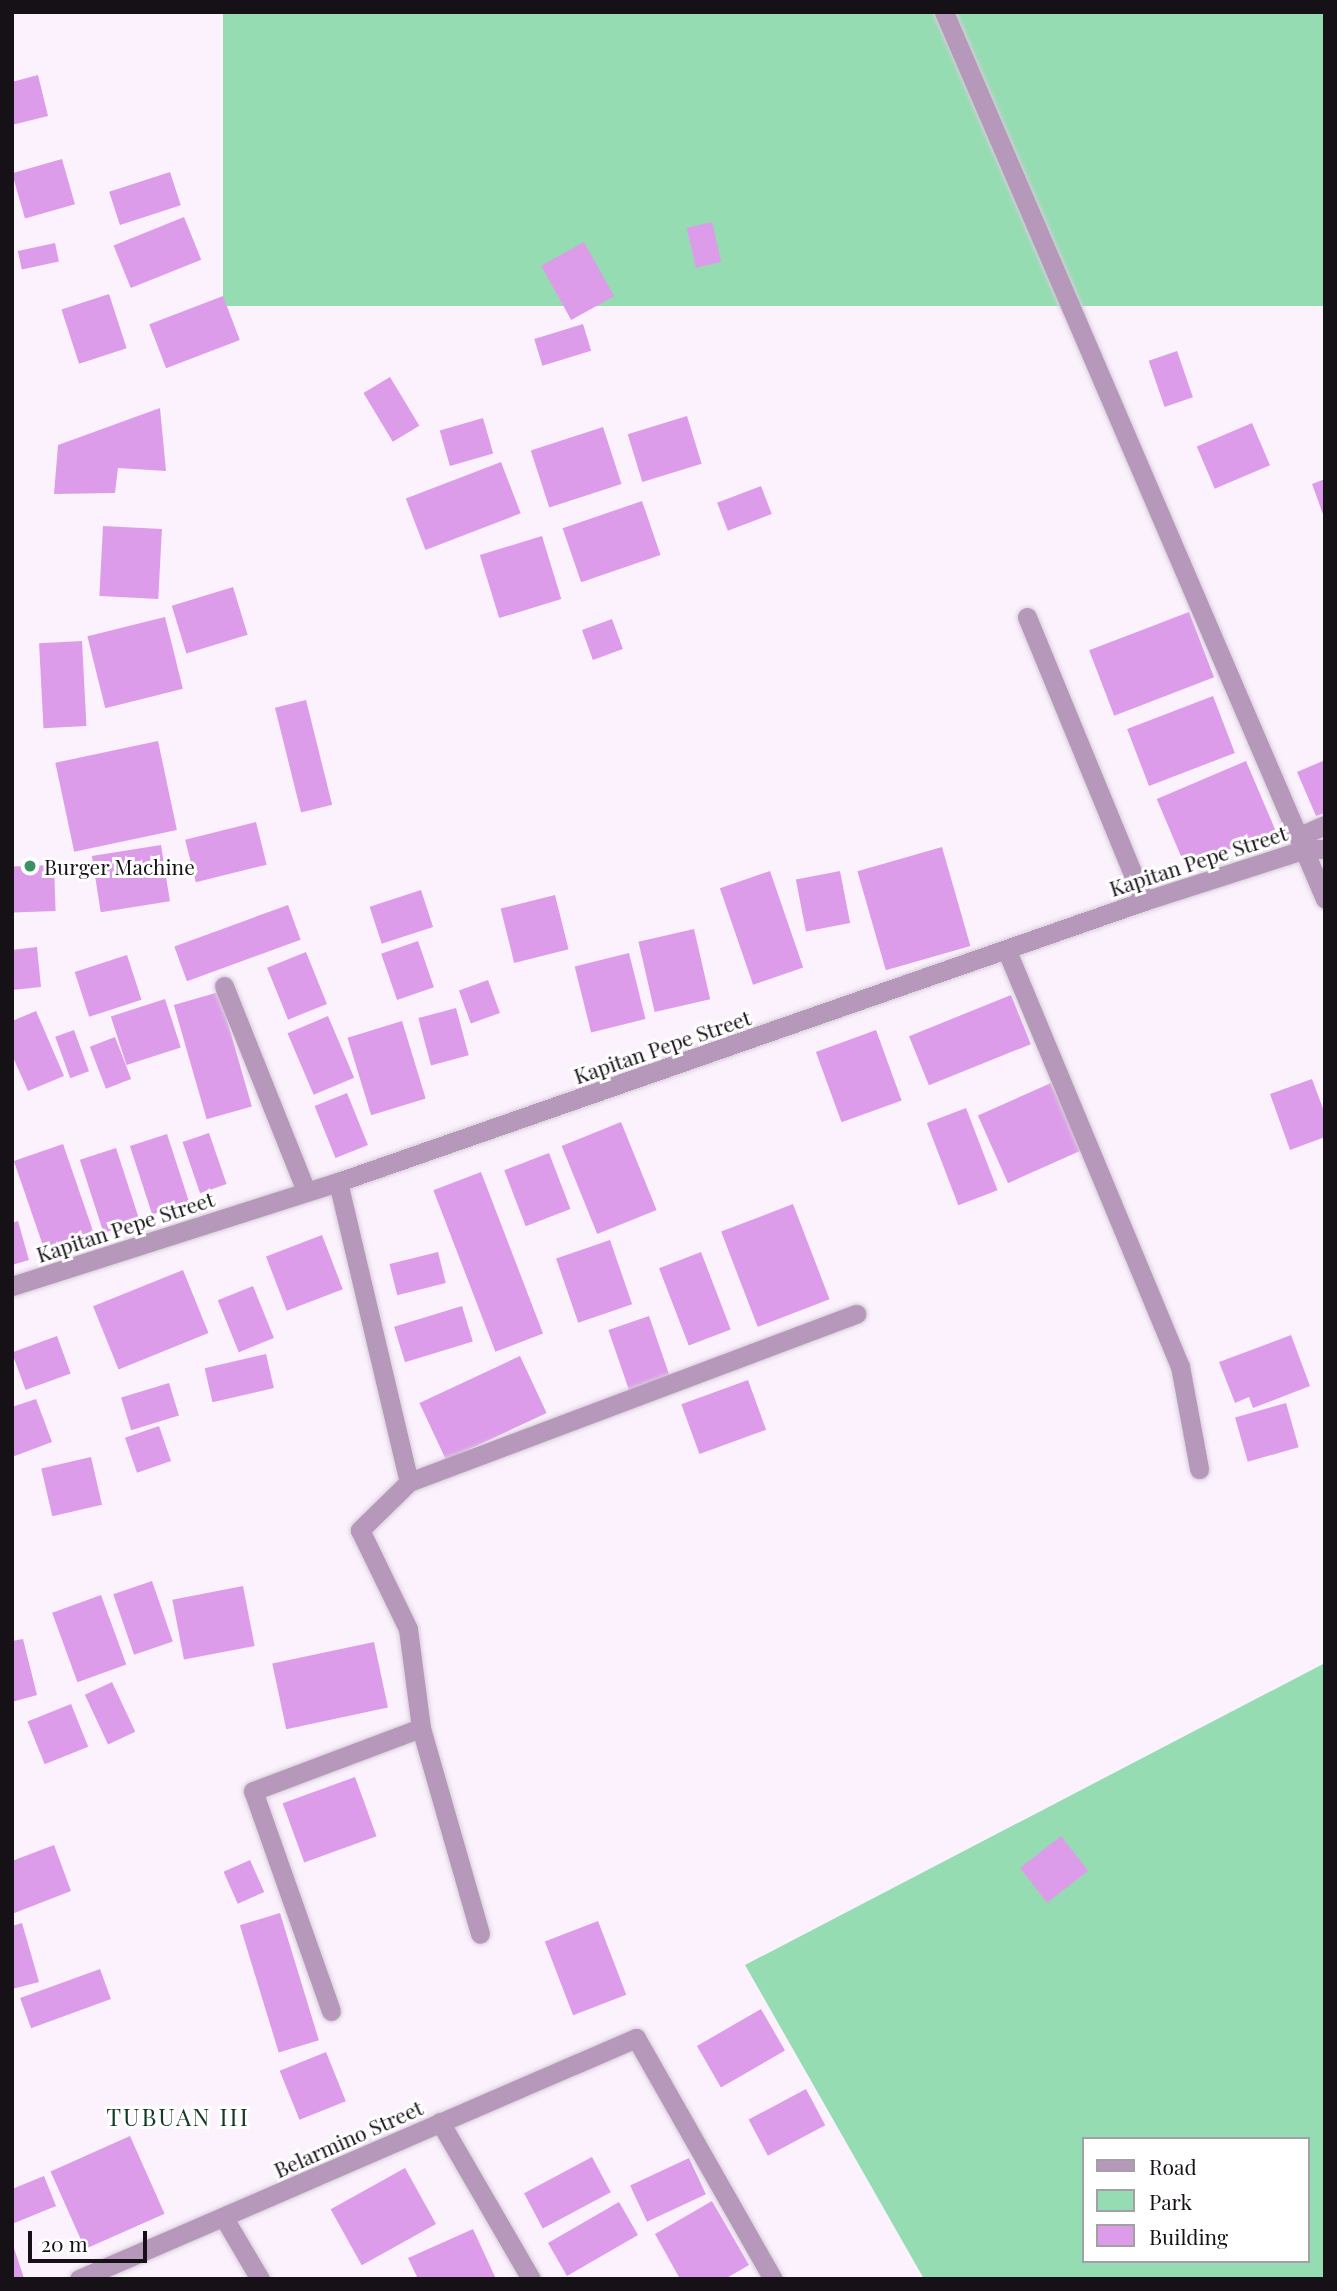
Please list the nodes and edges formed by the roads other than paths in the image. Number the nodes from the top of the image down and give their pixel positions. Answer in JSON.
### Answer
{"nodes":[{"id":1,"x":944,"y":12,"type":"edge"},
{"id":2,"x":1027,"y":617,"type":"dead end"},
{"id":3,"x":1325,"y":825,"type":"edge"},
{"id":4,"x":1310,"y":845,"type":"edge"},
{"id":5,"x":1325,"y":899,"type":"edge"},
{"id":6,"x":1144,"y":901,"type":"junction"},
{"id":7,"x":1007,"y":951,"type":"junction"},
{"id":8,"x":223,"y":986,"type":"dead end"},
{"id":9,"x":338,"y":1182,"type":"junction"},
{"id":10,"x":306,"y":1191,"type":"junction"},
{"id":11,"x":12,"y":1286,"type":"edge"},
{"id":12,"x":857,"y":1314,"type":"dead end"},
{"id":13,"x":1199,"y":1469,"type":"dead end"},
{"id":14,"x":409,"y":1482,"type":"junction"},
{"id":15,"x":421,"y":1728,"type":"junction"},
{"id":16,"x":480,"y":1934,"type":"dead end"},
{"id":17,"x":331,"y":2011,"type":"dead end"},
{"id":18,"x":440,"y":2122,"type":"junction"},
{"id":19,"x":224,"y":2218,"type":"junction"},
{"id":20,"x":79,"y":2279,"type":"edge"},
{"id":21,"x":260,"y":2279,"type":"edge"},
{"id":22,"x":531,"y":2279,"type":"edge"},
{"id":23,"x":773,"y":2279,"type":"edge"}],
"edges":[{"from":1,"to":4,"type":"street"},
{"from":2,"to":6,"type":"street"},
{"from":3,"to":4,"type":"street","name":"Kapitan Pepe Street"},
{"from":4,"to":5,"type":"street"},
{"from":4,"to":6,"type":"street","name":"Kapitan Pepe Street"},
{"from":6,"to":7,"type":"street","name":"Kapitan Pepe Street"},
{"from":7,"to":9,"type":"street","name":"Kapitan Pepe Street"},
{"from":7,"to":13,"type":"street"},
{"from":8,"to":10,"type":"street"},
{"from":9,"to":10,"type":"street","name":"Kapitan Pepe Street"},
{"from":9,"to":14,"type":"street"},
{"from":10,"to":11,"type":"street","name":"Kapitan Pepe Street"},
{"from":12,"to":14,"type":"street"},
{"from":14,"to":15,"type":"street"},
{"from":15,"to":16,"type":"street"},
{"from":15,"to":17,"type":"street"},
{"from":18,"to":19,"type":"street","name":"Belarmino Street"},
{"from":18,"to":22,"type":"street"},
{"from":18,"to":23,"type":"street","name":"Belarmino Street"},
{"from":19,"to":20,"type":"street","name":"Belarmino Street"},
{"from":19,"to":21,"type":"street"}]}
